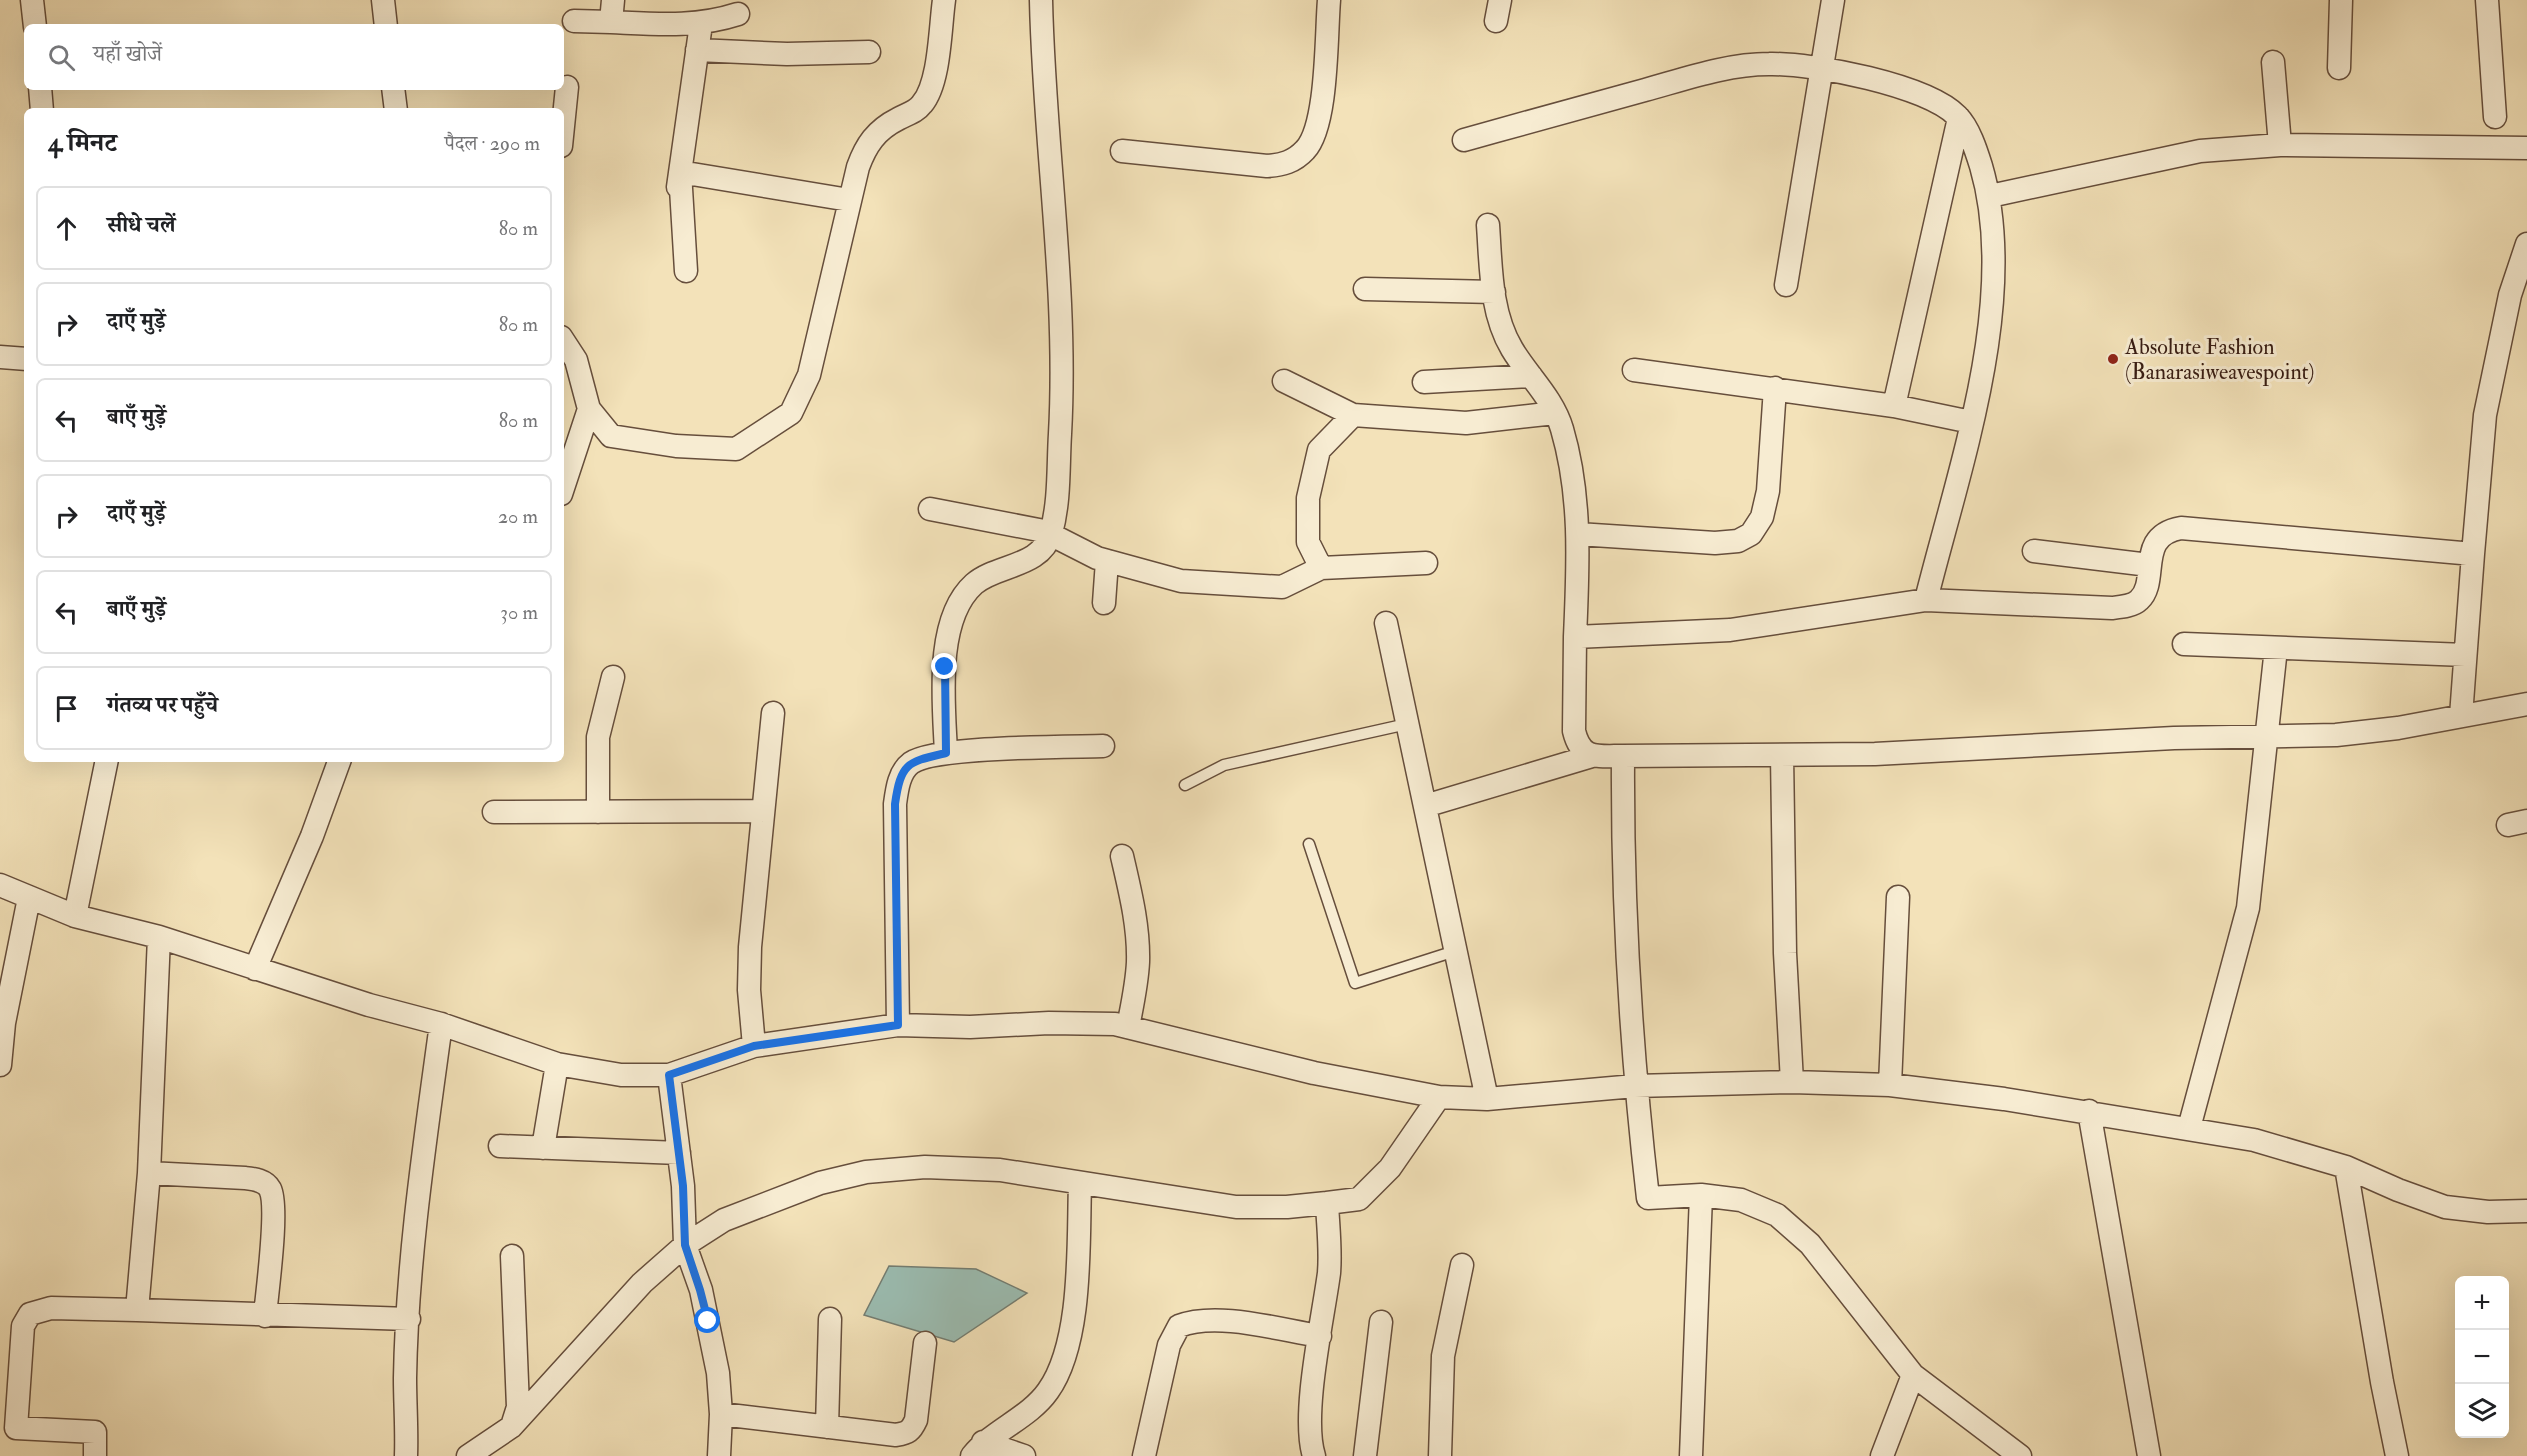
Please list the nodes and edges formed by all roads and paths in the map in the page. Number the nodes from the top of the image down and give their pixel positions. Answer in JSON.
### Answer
{"nodes":[{"id":1,"x":32,"y":0,"type":"edge"},
{"id":2,"x":383,"y":0,"type":"edge"},
{"id":3,"x":944,"y":0,"type":"edge"},
{"id":4,"x":1041,"y":0,"type":"edge"},
{"id":5,"x":1329,"y":0,"type":"edge"},
{"id":6,"x":1833,"y":0,"type":"edge"},
{"id":7,"x":2341,"y":0,"type":"edge"},
{"id":8,"x":2487,"y":0,"type":"edge"},
{"id":9,"x":612,"y":11,"type":"edge"},
{"id":10,"x":738,"y":14,"type":"dead end"},
{"id":11,"x":574,"y":21,"type":"dead end"},
{"id":12,"x":35,"y":24,"type":"edge"},
{"id":13,"x":386,"y":24,"type":"edge"},
{"id":14,"x":701,"y":24,"type":"junction"},
{"id":15,"x":697,"y":50,"type":"junction"},
{"id":16,"x":868,"y":52,"type":"dead end"},
{"id":17,"x":2273,"y":62,"type":"dead end"},
{"id":18,"x":2340,"y":68,"type":"dead end"},
{"id":19,"x":1823,"y":70,"type":"junction"},
{"id":20,"x":567,"y":87,"type":"dead end"},
{"id":21,"x":40,"y":90,"type":"edge"},
{"id":22,"x":393,"y":90,"type":"edge"},
{"id":23,"x":42,"y":108,"type":"edge"},
{"id":24,"x":396,"y":108,"type":"edge"},
{"id":25,"x":564,"y":116,"type":"edge"},
{"id":26,"x":2495,"y":117,"type":"dead end"},
{"id":27,"x":1959,"y":118,"type":"junction"},
{"id":28,"x":1464,"y":140,"type":"dead end"},
{"id":29,"x":2280,"y":145,"type":"junction"},
{"id":30,"x":2527,"y":148,"type":"edge"},
{"id":31,"x":1122,"y":151,"type":"dead end"},
{"id":32,"x":680,"y":172,"type":"junction"},
{"id":33,"x":1990,"y":196,"type":"junction"},
{"id":34,"x":849,"y":200,"type":"junction"},
{"id":35,"x":1488,"y":225,"type":"dead end"},
{"id":36,"x":672,"y":232,"type":"dead end"},
{"id":37,"x":2527,"y":244,"type":"edge"},
{"id":38,"x":686,"y":271,"type":"dead end"},
{"id":39,"x":1786,"y":285,"type":"dead end"},
{"id":40,"x":1365,"y":289,"type":"dead end"},
{"id":41,"x":1494,"y":292,"type":"junction"},
{"id":42,"x":564,"y":342,"type":"edge"},
{"id":43,"x":0,"y":357,"type":"edge"},
{"id":44,"x":24,"y":359,"type":"edge"},
{"id":45,"x":1634,"y":370,"type":"dead end"},
{"id":46,"x":1531,"y":376,"type":"junction"},
{"id":47,"x":1284,"y":381,"type":"dead end"},
{"id":48,"x":1424,"y":382,"type":"dead end"},
{"id":49,"x":1775,"y":388,"type":"junction"},
{"id":50,"x":1894,"y":406,"type":"junction"},
{"id":51,"x":590,"y":409,"type":"junction"},
{"id":52,"x":1555,"y":413,"type":"junction"},
{"id":53,"x":1353,"y":414,"type":"junction"},
{"id":54,"x":1971,"y":422,"type":"junction"},
{"id":55,"x":564,"y":485,"type":"edge"},
{"id":56,"x":930,"y":509,"type":"dead end"},
{"id":57,"x":1051,"y":534,"type":"junction"},
{"id":58,"x":1578,"y":534,"type":"junction"},
{"id":59,"x":2034,"y":551,"type":"dead end"},
{"id":60,"x":2473,"y":554,"type":"junction"},
{"id":61,"x":1107,"y":561,"type":"junction"},
{"id":62,"x":1426,"y":563,"type":"dead end"},
{"id":63,"x":2148,"y":565,"type":"junction"},
{"id":64,"x":1321,"y":568,"type":"junction"},
{"id":65,"x":1926,"y":600,"type":"junction"},
{"id":66,"x":1104,"y":603,"type":"dead end"},
{"id":67,"x":1386,"y":623,"type":"dead end"},
{"id":68,"x":1575,"y":637,"type":"junction"},
{"id":69,"x":2184,"y":644,"type":"dead end"},
{"id":70,"x":2276,"y":648,"type":"junction"},
{"id":71,"x":2465,"y":655,"type":"junction"},
{"id":72,"x":613,"y":677,"type":"dead end"},
{"id":73,"x":2527,"y":704,"type":"edge"},
{"id":74,"x":773,"y":714,"type":"dead end"},
{"id":75,"x":2461,"y":716,"type":"junction"},
{"id":76,"x":1407,"y":724,"type":"junction"},
{"id":77,"x":2267,"y":736,"type":"junction"},
{"id":78,"x":1103,"y":746,"type":"dead end"},
{"id":79,"x":946,"y":753,"type":"junction"},
{"id":80,"x":1782,"y":755,"type":"junction"},
{"id":81,"x":1592,"y":756,"type":"junction"},
{"id":82,"x":1623,"y":756,"type":"junction"},
{"id":83,"x":105,"y":762,"type":"edge"},
{"id":84,"x":339,"y":762,"type":"edge"},
{"id":85,"x":1185,"y":785,"type":"dead end"},
{"id":86,"x":1425,"y":806,"type":"junction"},
{"id":87,"x":762,"y":811,"type":"junction"},
{"id":88,"x":494,"y":812,"type":"dead end"},
{"id":89,"x":598,"y":812,"type":"junction"},
{"id":90,"x":1309,"y":844,"type":"dead end"},
{"id":91,"x":1122,"y":856,"type":"dead end"},
{"id":92,"x":0,"y":885,"type":"edge"},
{"id":93,"x":1898,"y":897,"type":"dead end"},
{"id":94,"x":29,"y":898,"type":"junction"},
{"id":95,"x":75,"y":916,"type":"junction"},
{"id":96,"x":159,"y":937,"type":"junction"},
{"id":97,"x":1455,"y":951,"type":"junction"},
{"id":98,"x":255,"y":969,"type":"junction"},
{"id":99,"x":2,"y":1022,"type":"edge"},
{"id":100,"x":441,"y":1024,"type":"junction"},
{"id":101,"x":898,"y":1025,"type":"junction"},
{"id":102,"x":1128,"y":1027,"type":"junction"},
{"id":103,"x":754,"y":1046,"type":"junction"},
{"id":104,"x":557,"y":1064,"type":"junction"},
{"id":105,"x":0,"y":1065,"type":"edge"},
{"id":106,"x":669,"y":1075,"type":"junction"},
{"id":107,"x":1792,"y":1082,"type":"junction"},
{"id":108,"x":1890,"y":1085,"type":"junction"},
{"id":109,"x":1635,"y":1086,"type":"junction"},
{"id":110,"x":1439,"y":1097,"type":"junction"},
{"id":111,"x":1486,"y":1099,"type":"junction"},
{"id":112,"x":2089,"y":1112,"type":"junction"},
{"id":113,"x":2189,"y":1128,"type":"junction"},
{"id":114,"x":500,"y":1146,"type":"dead end"},
{"id":115,"x":543,"y":1148,"type":"junction"},
{"id":116,"x":679,"y":1154,"type":"junction"},
{"id":117,"x":2346,"y":1167,"type":"junction"},
{"id":118,"x":149,"y":1173,"type":"junction"},
{"id":119,"x":1080,"y":1184,"type":"junction"},
{"id":120,"x":1701,"y":1195,"type":"junction"},
{"id":121,"x":1327,"y":1203,"type":"junction"},
{"id":122,"x":2527,"y":1211,"type":"edge"},
{"id":123,"x":685,"y":1245,"type":"junction"},
{"id":124,"x":512,"y":1256,"type":"dead end"},
{"id":125,"x":1462,"y":1265,"type":"dead end"},
{"id":126,"x":137,"y":1310,"type":"junction"},
{"id":127,"x":265,"y":1316,"type":"junction"},
{"id":128,"x":409,"y":1319,"type":"junction"},
{"id":129,"x":830,"y":1319,"type":"dead end"},
{"id":130,"x":1382,"y":1322,"type":"dead end"},
{"id":131,"x":1320,"y":1336,"type":"junction"},
{"id":132,"x":925,"y":1343,"type":"dead end"},
{"id":133,"x":1913,"y":1375,"type":"junction"},
{"id":134,"x":721,"y":1414,"type":"junction"},
{"id":135,"x":512,"y":1427,"type":"junction"},
{"id":136,"x":827,"y":1427,"type":"junction"},
{"id":137,"x":978,"y":1449,"type":"edge"},
{"id":138,"x":95,"y":1456,"type":"edge"},
{"id":139,"x":406,"y":1456,"type":"edge"},
{"id":140,"x":468,"y":1456,"type":"edge"},
{"id":141,"x":719,"y":1456,"type":"edge"},
{"id":142,"x":1024,"y":1456,"type":"edge"},
{"id":143,"x":1144,"y":1456,"type":"edge"},
{"id":144,"x":1314,"y":1456,"type":"edge"},
{"id":145,"x":1365,"y":1456,"type":"edge"},
{"id":146,"x":1440,"y":1456,"type":"edge"},
{"id":147,"x":1691,"y":1456,"type":"edge"},
{"id":148,"x":1882,"y":1456,"type":"edge"},
{"id":149,"x":2020,"y":1456,"type":"edge"},
{"id":150,"x":2149,"y":1456,"type":"edge"},
{"id":151,"x":2397,"y":1456,"type":"edge"}],
"edges":[{"from":1,"to":12,"type":"street"},
{"from":2,"to":13,"type":"street"},
{"from":3,"to":34,"type":"street"},
{"from":4,"to":57,"type":"street"},
{"from":5,"to":31,"type":"street"},
{"from":6,"to":19,"type":"street"},
{"from":7,"to":18,"type":"street"},
{"from":8,"to":26,"type":"street"},
{"from":9,"to":11,"type":"street"},
{"from":9,"to":14,"type":"street"},
{"from":10,"to":14,"type":"street"},
{"from":14,"to":15,"type":"street"},
{"from":15,"to":16,"type":"street"},
{"from":15,"to":32,"type":"street"},
{"from":17,"to":29,"type":"street"},
{"from":19,"to":27,"type":"street"},
{"from":19,"to":28,"type":"street"},
{"from":19,"to":39,"type":"street"},
{"from":20,"to":25,"type":"street"},
{"from":21,"to":23,"type":"street"},
{"from":22,"to":24,"type":"street"},
{"from":27,"to":33,"type":"street"},
{"from":27,"to":50,"type":"street"},
{"from":29,"to":30,"type":"street"},
{"from":29,"to":33,"type":"street"},
{"from":32,"to":34,"type":"street"},
{"from":32,"to":36,"type":"street"},
{"from":32,"to":38,"type":"street"},
{"from":33,"to":54,"type":"street"},
{"from":34,"to":51,"type":"street"},
{"from":35,"to":41,"type":"street"},
{"from":37,"to":60,"type":"street"},
{"from":40,"to":41,"type":"street"},
{"from":41,"to":46,"type":"street"},
{"from":42,"to":51,"type":"street"},
{"from":43,"to":44,"type":"street"},
{"from":45,"to":49,"type":"street"},
{"from":46,"to":48,"type":"street"},
{"from":46,"to":52,"type":"street"},
{"from":47,"to":53,"type":"street"},
{"from":49,"to":50,"type":"street"},
{"from":49,"to":58,"type":"street"},
{"from":50,"to":54,"type":"street"},
{"from":51,"to":55,"type":"street"},
{"from":52,"to":53,"type":"street"},
{"from":52,"to":58,"type":"street"},
{"from":53,"to":64,"type":"street"},
{"from":54,"to":65,"type":"street"},
{"from":56,"to":57,"type":"street"},
{"from":57,"to":61,"type":"street"},
{"from":57,"to":79,"type":"street"},
{"from":58,"to":68,"type":"street"},
{"from":59,"to":63,"type":"street"},
{"from":60,"to":63,"type":"street"},
{"from":60,"to":71,"type":"street"},
{"from":61,"to":64,"type":"street"},
{"from":61,"to":66,"type":"street"},
{"from":62,"to":64,"type":"street"},
{"from":63,"to":65,"type":"street"},
{"from":65,"to":68,"type":"street"},
{"from":67,"to":76,"type":"street"},
{"from":68,"to":81,"type":"street"},
{"from":69,"to":70,"type":"street"},
{"from":70,"to":71,"type":"street"},
{"from":70,"to":77,"type":"street"},
{"from":71,"to":75,"type":"street"},
{"from":72,"to":89,"type":"street"},
{"from":73,"to":75,"type":"street"},
{"from":74,"to":87,"type":"street"},
{"from":75,"to":77,"type":"street"},
{"from":76,"to":85,"type":"lane"},
{"from":76,"to":86,"type":"street"},
{"from":77,"to":80,"type":"street"},
{"from":77,"to":113,"type":"street"},
{"from":78,"to":79,"type":"street"},
{"from":79,"to":101,"type":"street"},
{"from":80,"to":82,"type":"street"},
{"from":80,"to":107,"type":"street"},
{"from":81,"to":82,"type":"street"},
{"from":81,"to":86,"type":"street"},
{"from":82,"to":109,"type":"street"},
{"from":83,"to":95,"type":"street"},
{"from":84,"to":98,"type":"street"},
{"from":86,"to":97,"type":"street"},
{"from":87,"to":89,"type":"street"},
{"from":87,"to":103,"type":"street"},
{"from":88,"to":89,"type":"street"},
{"from":90,"to":97,"type":"lane"},
{"from":91,"to":102,"type":"street"},
{"from":92,"to":94,"type":"street"},
{"from":93,"to":108,"type":"street"},
{"from":94,"to":95,"type":"street"},
{"from":94,"to":99,"type":"street"},
{"from":95,"to":96,"type":"street"},
{"from":96,"to":98,"type":"street"},
{"from":96,"to":118,"type":"street"},
{"from":97,"to":111,"type":"street"},
{"from":98,"to":100,"type":"street"},
{"from":99,"to":105,"type":"street"},
{"from":100,"to":104,"type":"street"},
{"from":100,"to":128,"type":"street"},
{"from":101,"to":102,"type":"street"},
{"from":101,"to":103,"type":"street"},
{"from":102,"to":110,"type":"street"},
{"from":103,"to":106,"type":"street"},
{"from":104,"to":106,"type":"street"},
{"from":104,"to":115,"type":"street"},
{"from":106,"to":116,"type":"street"},
{"from":107,"to":108,"type":"street"},
{"from":107,"to":109,"type":"street"},
{"from":108,"to":112,"type":"street"},
{"from":109,"to":111,"type":"street"},
{"from":109,"to":120,"type":"street"},
{"from":110,"to":111,"type":"street"},
{"from":110,"to":121,"type":"street"},
{"from":112,"to":113,"type":"street"},
{"from":112,"to":150,"type":"street"},
{"from":113,"to":117,"type":"street"},
{"from":114,"to":115,"type":"street"},
{"from":115,"to":116,"type":"street"},
{"from":116,"to":123,"type":"street"},
{"from":117,"to":122,"type":"street"},
{"from":117,"to":151,"type":"street"},
{"from":118,"to":126,"type":"street"},
{"from":118,"to":127,"type":"street"},
{"from":119,"to":121,"type":"street"},
{"from":119,"to":123,"type":"street"},
{"from":119,"to":137,"type":"street"},
{"from":120,"to":133,"type":"street"},
{"from":120,"to":147,"type":"street"},
{"from":121,"to":131,"type":"street"},
{"from":123,"to":134,"type":"street"},
{"from":123,"to":135,"type":"street"},
{"from":124,"to":135,"type":"street"},
{"from":125,"to":146,"type":"street"},
{"from":126,"to":127,"type":"street"},
{"from":126,"to":138,"type":"street"},
{"from":127,"to":128,"type":"street"},
{"from":128,"to":139,"type":"street"},
{"from":129,"to":136,"type":"street"},
{"from":130,"to":145,"type":"street"},
{"from":131,"to":143,"type":"street"},
{"from":131,"to":144,"type":"street"},
{"from":132,"to":136,"type":"street"},
{"from":133,"to":148,"type":"street"},
{"from":133,"to":149,"type":"street"},
{"from":134,"to":136,"type":"street"},
{"from":134,"to":141,"type":"street"},
{"from":135,"to":140,"type":"street"},
{"from":137,"to":142,"type":"street"}]}
